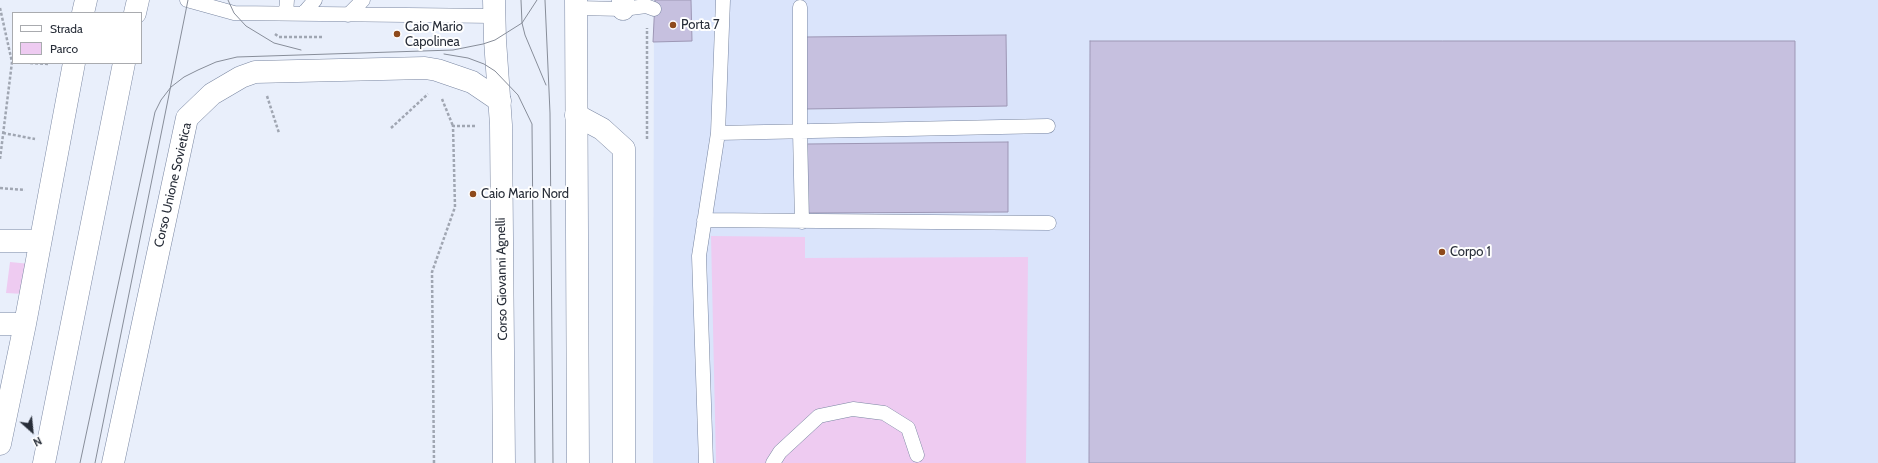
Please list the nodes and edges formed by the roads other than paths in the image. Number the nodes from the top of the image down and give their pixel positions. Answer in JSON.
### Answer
{"nodes":[{"id":1,"x":86,"y":0,"type":"edge"},
{"id":2,"x":138,"y":0,"type":"edge"},
{"id":3,"x":187,"y":0,"type":"edge"},
{"id":4,"x":315,"y":0,"type":"edge"},
{"id":5,"x":363,"y":0,"type":"edge"},
{"id":6,"x":723,"y":0,"type":"edge"},
{"id":7,"x":576,"y":4,"type":"edge"},
{"id":8,"x":623,"y":4,"type":"edge"},
{"id":9,"x":287,"y":7,"type":"edge"},
{"id":10,"x":800,"y":7,"type":"dead end"},
{"id":11,"x":494,"y":8,"type":"edge"},
{"id":12,"x":654,"y":9,"type":"dead end"},
{"id":13,"x":83,"y":12,"type":"edge"},
{"id":14,"x":135,"y":12,"type":"edge"},
{"id":15,"x":302,"y":14,"type":"junction"},
{"id":16,"x":348,"y":15,"type":"junction"},
{"id":17,"x":64,"y":64,"type":"edge"},
{"id":18,"x":124,"y":64,"type":"edge"},
{"id":19,"x":500,"y":101,"type":"junction"},
{"id":20,"x":576,"y":114,"type":"junction"},
{"id":21,"x":1048,"y":126,"type":"dead end"},
{"id":22,"x":800,"y":131,"type":"junction"},
{"id":23,"x":718,"y":133,"type":"junction"},
{"id":24,"x":704,"y":220,"type":"junction"},
{"id":25,"x":802,"y":222,"type":"junction"},
{"id":26,"x":1049,"y":223,"type":"dead end"},
{"id":27,"x":0,"y":241,"type":"edge"},
{"id":28,"x":40,"y":241,"type":"junction"},
{"id":29,"x":0,"y":324,"type":"edge"},
{"id":30,"x":25,"y":324,"type":"junction"},
{"id":31,"x":0,"y":442,"type":"edge"},
{"id":32,"x":916,"y":455,"type":"dead end"},
{"id":33,"x":44,"y":463,"type":"edge"},
{"id":34,"x":113,"y":463,"type":"edge"},
{"id":35,"x":504,"y":463,"type":"edge"},
{"id":36,"x":578,"y":463,"type":"edge"},
{"id":37,"x":624,"y":463,"type":"edge"},
{"id":38,"x":706,"y":463,"type":"edge"},
{"id":39,"x":773,"y":463,"type":"edge"}],
"edges":[{"from":1,"to":13,"type":"street"},
{"from":2,"to":14,"type":"street"},
{"from":3,"to":9,"type":"lane"},
{"from":4,"to":15,"type":"lane"},
{"from":5,"to":16,"type":"lane"},
{"from":6,"to":23,"type":"lane"},
{"from":7,"to":8,"type":"lane"},
{"from":7,"to":20,"type":"street"},
{"from":8,"to":12,"type":"lane"},
{"from":9,"to":15,"type":"lane"},
{"from":10,"to":22,"type":"lane"},
{"from":11,"to":16,"type":"lane"},
{"from":11,"to":19,"type":"street","name":"Corso Giovanni Agnelli"},
{"from":15,"to":16,"type":"lane"},
{"from":17,"to":28,"type":"street"},
{"from":18,"to":33,"type":"street"},
{"from":19,"to":34,"type":"street","name":"Corso Unione Sovietica"},
{"from":19,"to":35,"type":"street","name":"Corso Giovanni Agnelli"},
{"from":20,"to":36,"type":"street"},
{"from":20,"to":37,"type":"street"},
{"from":21,"to":22,"type":"lane"},
{"from":22,"to":23,"type":"lane"},
{"from":22,"to":25,"type":"lane"},
{"from":23,"to":24,"type":"lane"},
{"from":24,"to":25,"type":"lane"},
{"from":24,"to":38,"type":"lane"},
{"from":25,"to":26,"type":"lane"},
{"from":27,"to":28,"type":"street"},
{"from":28,"to":30,"type":"street"},
{"from":29,"to":30,"type":"street"},
{"from":30,"to":31,"type":"street"},
{"from":32,"to":39,"type":"lane"}]}
